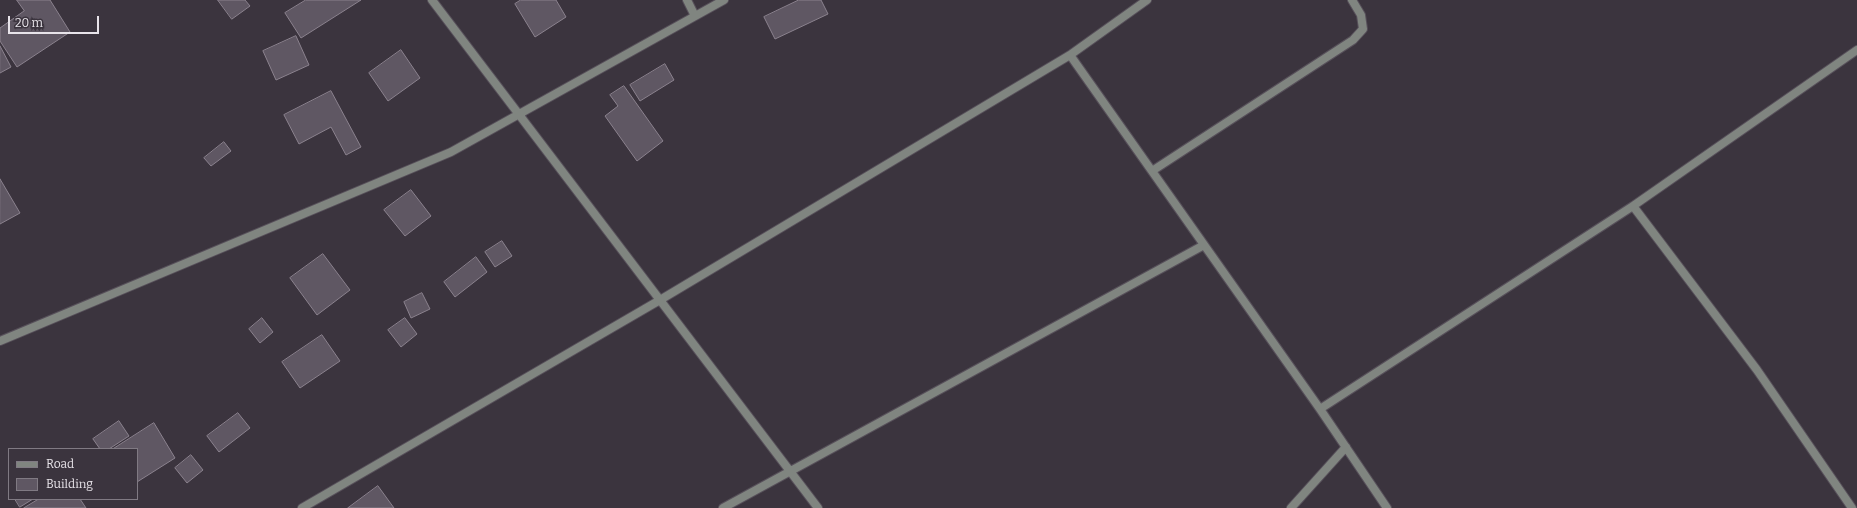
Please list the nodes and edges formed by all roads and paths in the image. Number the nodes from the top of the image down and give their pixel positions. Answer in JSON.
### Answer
{"nodes":[{"id":1,"x":432,"y":0,"type":"edge"},
{"id":2,"x":687,"y":0,"type":"edge"},
{"id":3,"x":724,"y":0,"type":"edge"},
{"id":4,"x":1147,"y":0,"type":"edge"},
{"id":5,"x":1352,"y":0,"type":"edge"},
{"id":6,"x":695,"y":16,"type":"junction"},
{"id":7,"x":1857,"y":50,"type":"edge"},
{"id":8,"x":1070,"y":56,"type":"junction"},
{"id":9,"x":519,"y":114,"type":"junction"},
{"id":10,"x":1152,"y":171,"type":"junction"},
{"id":11,"x":1633,"y":206,"type":"junction"},
{"id":12,"x":1204,"y":245,"type":"junction"},
{"id":13,"x":660,"y":300,"type":"junction"},
{"id":14,"x":0,"y":341,"type":"edge"},
{"id":15,"x":1320,"y":409,"type":"junction"},
{"id":16,"x":1346,"y":447,"type":"junction"},
{"id":17,"x":790,"y":470,"type":"junction"},
{"id":18,"x":302,"y":508,"type":"edge"},
{"id":19,"x":723,"y":508,"type":"edge"},
{"id":20,"x":818,"y":508,"type":"edge"},
{"id":21,"x":1291,"y":508,"type":"edge"},
{"id":22,"x":1387,"y":508,"type":"edge"},
{"id":23,"x":1852,"y":508,"type":"edge"}],
"edges":[{"from":1,"to":9,"type":"street"},
{"from":2,"to":6,"type":"street"},
{"from":3,"to":6,"type":"street"},
{"from":4,"to":8,"type":"street"},
{"from":5,"to":10,"type":"street"},
{"from":6,"to":9,"type":"street"},
{"from":7,"to":11,"type":"street"},
{"from":8,"to":10,"type":"street"},
{"from":8,"to":13,"type":"street"},
{"from":9,"to":13,"type":"street"},
{"from":9,"to":14,"type":"street"},
{"from":10,"to":12,"type":"street"},
{"from":11,"to":15,"type":"street"},
{"from":11,"to":23,"type":"street"},
{"from":12,"to":15,"type":"street"},
{"from":12,"to":17,"type":"street"},
{"from":13,"to":17,"type":"street"},
{"from":13,"to":18,"type":"street"},
{"from":15,"to":16,"type":"street"},
{"from":16,"to":21,"type":"street"},
{"from":16,"to":22,"type":"street"},
{"from":17,"to":19,"type":"street"},
{"from":17,"to":20,"type":"street"}]}
